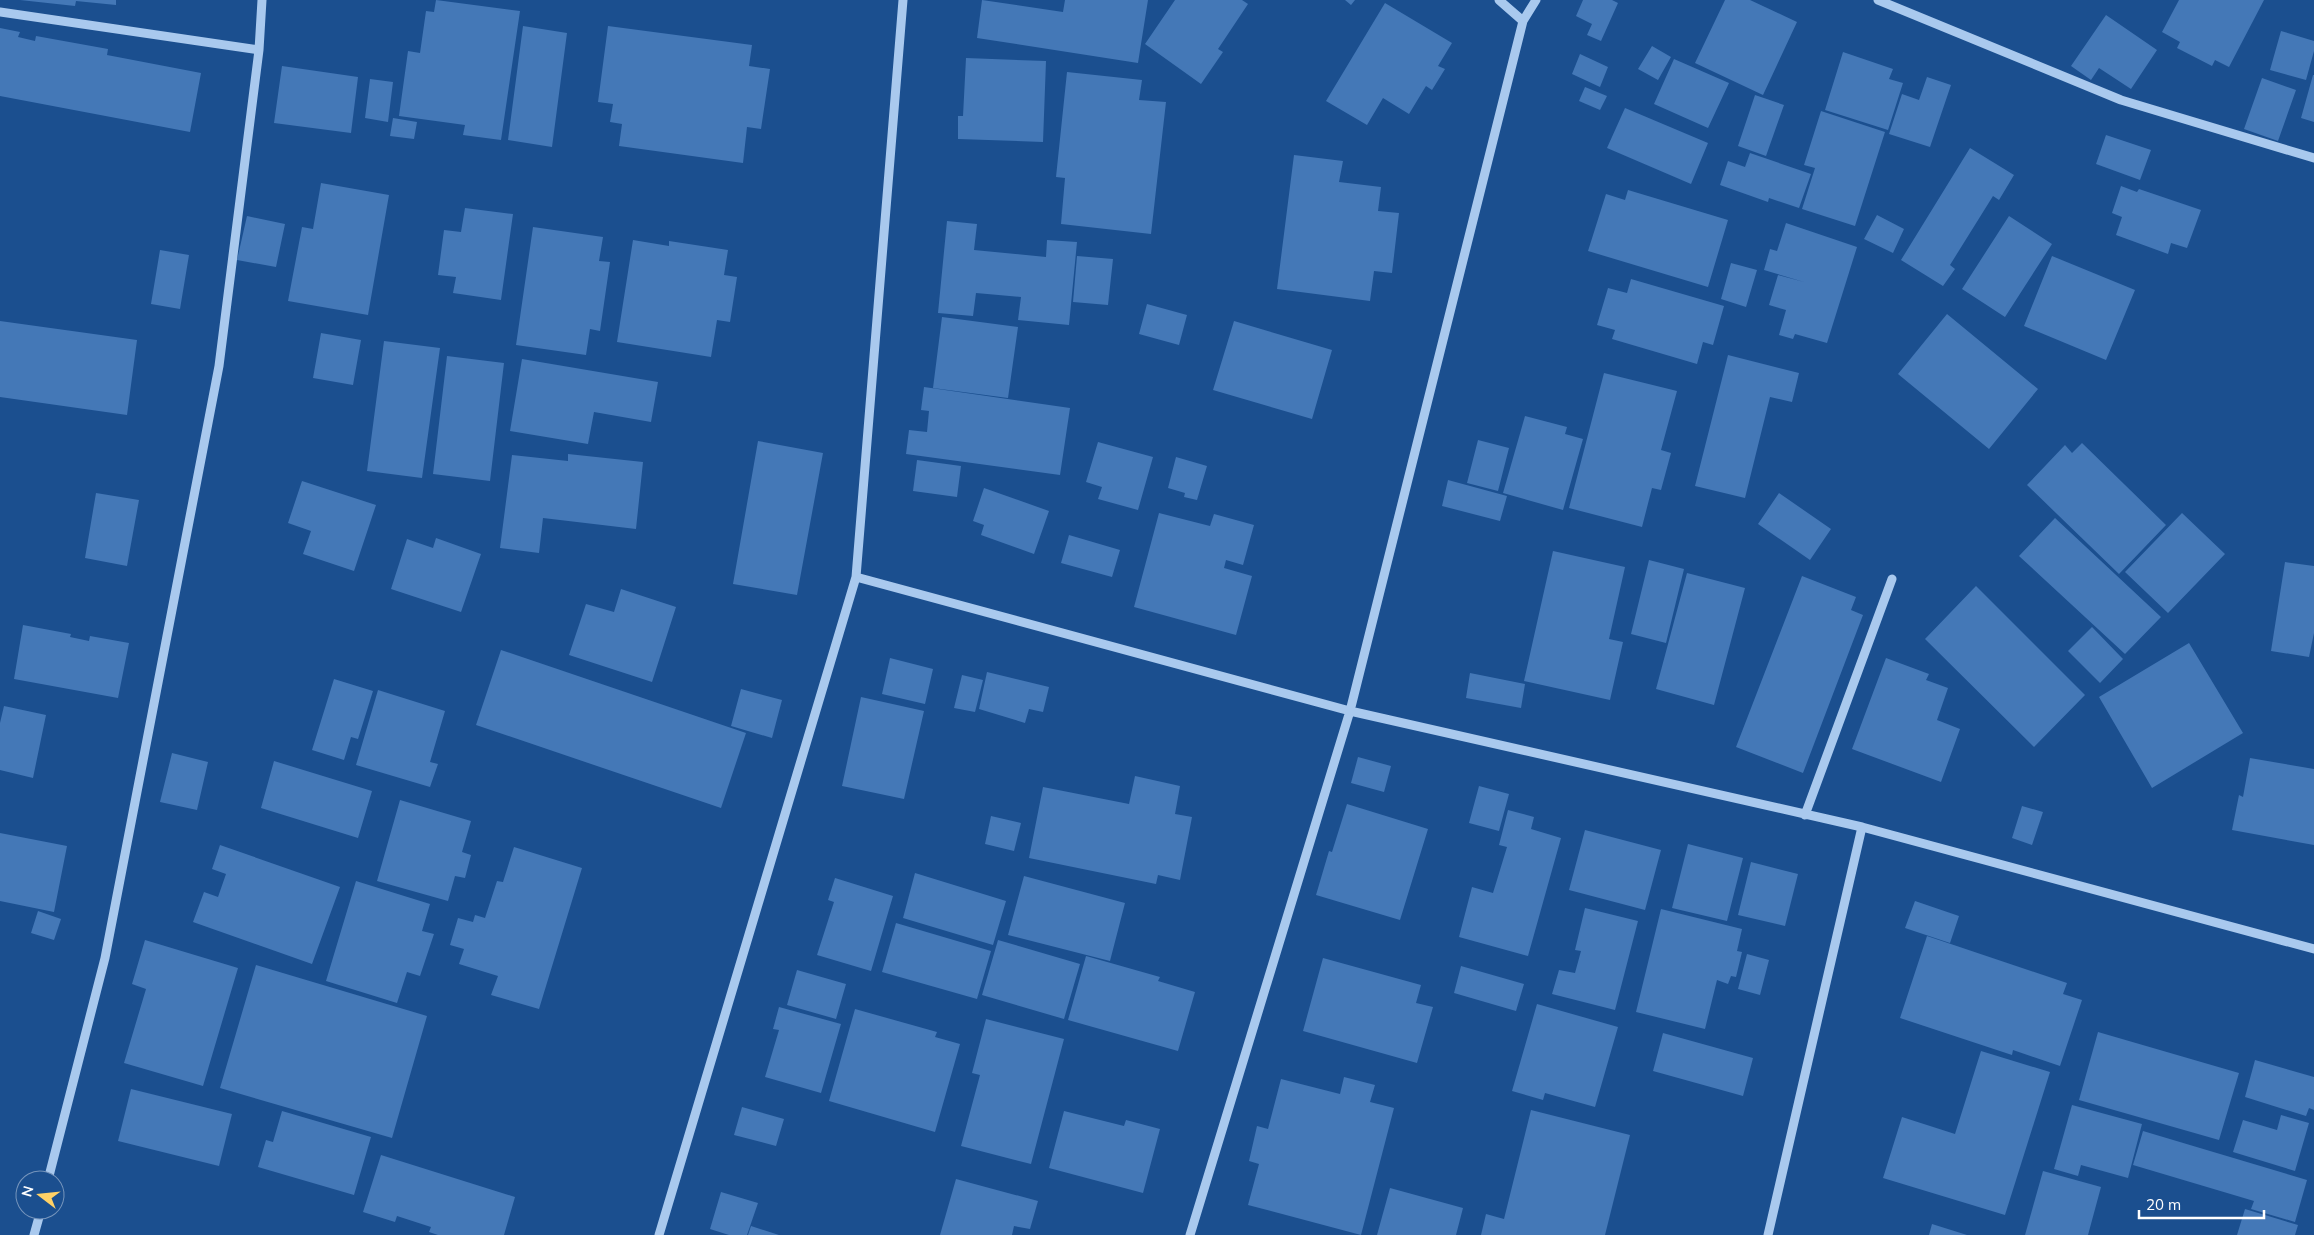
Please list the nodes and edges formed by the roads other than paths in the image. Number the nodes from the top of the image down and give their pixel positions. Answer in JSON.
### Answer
{"nodes":[{"id":1,"x":262,"y":0,"type":"edge"},
{"id":2,"x":903,"y":0,"type":"edge"},
{"id":3,"x":1499,"y":0,"type":"edge"},
{"id":4,"x":1536,"y":0,"type":"edge"},
{"id":5,"x":1878,"y":0,"type":"edge"},
{"id":6,"x":0,"y":12,"type":"edge"},
{"id":7,"x":1523,"y":22,"type":"junction"},
{"id":8,"x":259,"y":50,"type":"junction"},
{"id":9,"x":2314,"y":158,"type":"edge"},
{"id":10,"x":856,"y":577,"type":"junction"},
{"id":11,"x":1892,"y":579,"type":"dead end"},
{"id":12,"x":1350,"y":711,"type":"junction"},
{"id":13,"x":1805,"y":815,"type":"junction"},
{"id":14,"x":1862,"y":827,"type":"junction"},
{"id":15,"x":2314,"y":949,"type":"edge"},
{"id":16,"x":51,"y":1170,"type":"edge"},
{"id":17,"x":38,"y":1220,"type":"edge"},
{"id":18,"x":34,"y":1235,"type":"edge"},
{"id":19,"x":659,"y":1235,"type":"edge"},
{"id":20,"x":1190,"y":1235,"type":"edge"},
{"id":21,"x":1768,"y":1235,"type":"edge"}],
"edges":[{"from":1,"to":8,"type":"street"},
{"from":2,"to":10,"type":"street"},
{"from":3,"to":7,"type":"street"},
{"from":4,"to":7,"type":"street"},
{"from":5,"to":9,"type":"street"},
{"from":6,"to":8,"type":"street"},
{"from":7,"to":12,"type":"street"},
{"from":8,"to":16,"type":"street"},
{"from":10,"to":12,"type":"street"},
{"from":10,"to":19,"type":"street"},
{"from":11,"to":13,"type":"street"},
{"from":12,"to":13,"type":"street"},
{"from":12,"to":20,"type":"street"},
{"from":13,"to":14,"type":"street"},
{"from":14,"to":15,"type":"street"},
{"from":14,"to":21,"type":"street"},
{"from":17,"to":18,"type":"street"}]}
